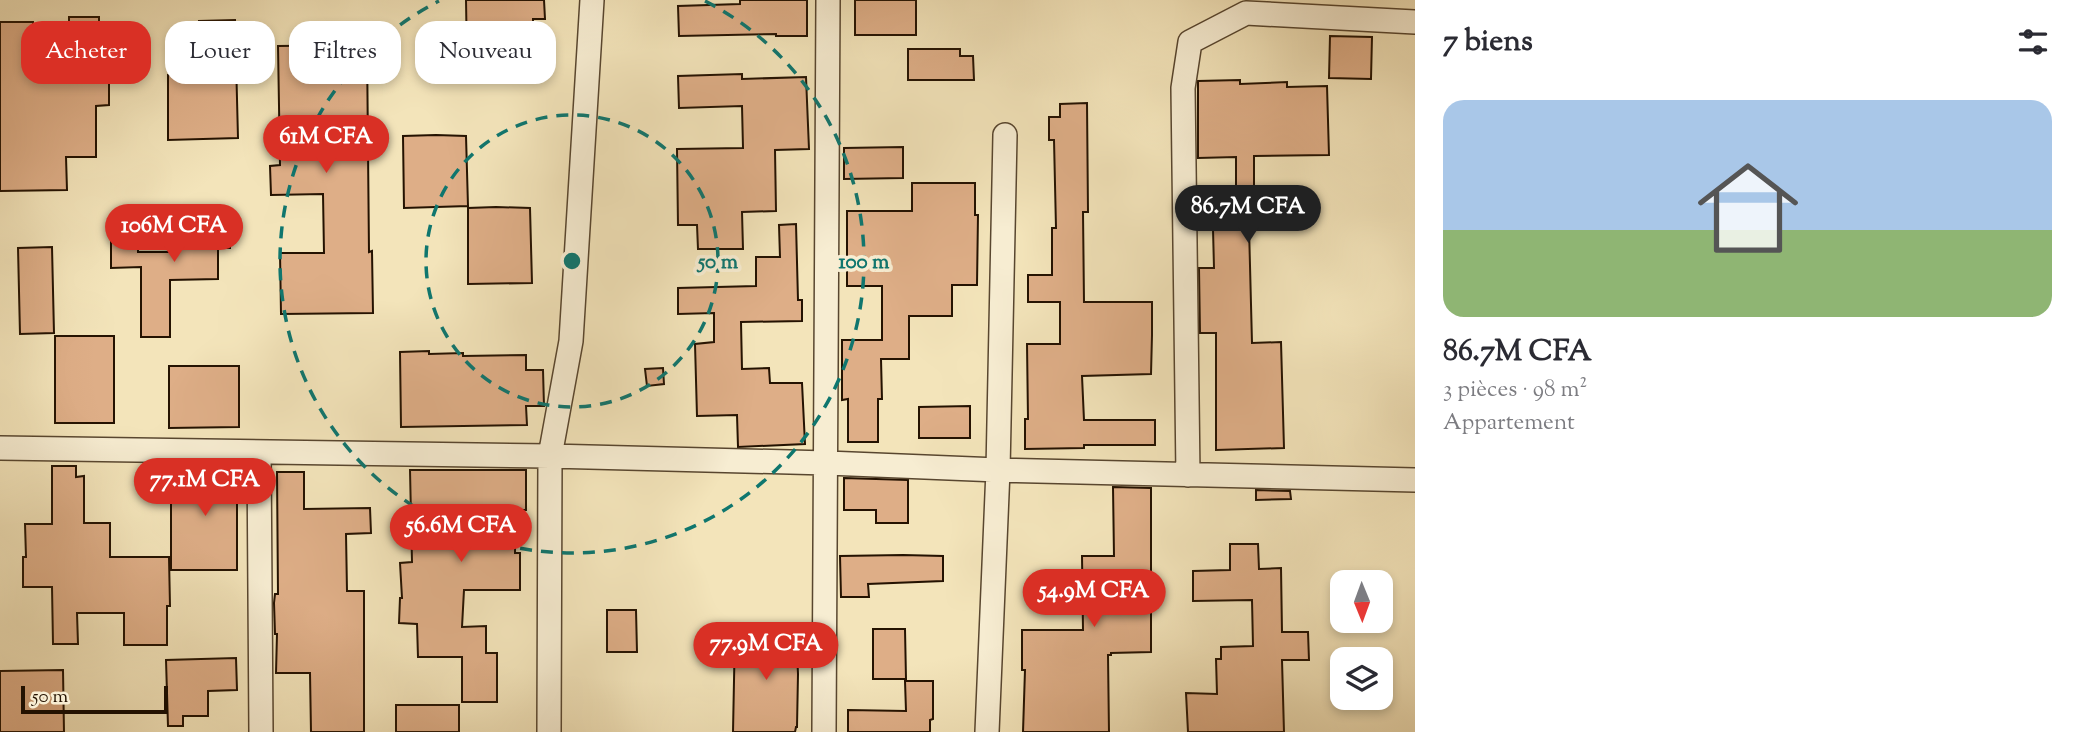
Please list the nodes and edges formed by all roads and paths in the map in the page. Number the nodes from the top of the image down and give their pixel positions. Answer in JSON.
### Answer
{"nodes":[{"id":1,"x":592,"y":0,"type":"edge"},
{"id":2,"x":828,"y":0,"type":"edge"},
{"id":3,"x":1415,"y":22,"type":"edge"},
{"id":4,"x":1004,"y":135,"type":"dead end"},
{"id":5,"x":0,"y":448,"type":"edge"},
{"id":6,"x":259,"y":453,"type":"junction"},
{"id":7,"x":550,"y":456,"type":"junction"},
{"id":8,"x":827,"y":463,"type":"junction"},
{"id":9,"x":998,"y":470,"type":"junction"},
{"id":10,"x":1188,"y":475,"type":"junction"},
{"id":11,"x":1415,"y":480,"type":"edge"},
{"id":12,"x":261,"y":732,"type":"edge"},
{"id":13,"x":548,"y":732,"type":"edge"},
{"id":14,"x":824,"y":732,"type":"edge"},
{"id":15,"x":987,"y":732,"type":"edge"}],
"edges":[{"from":1,"to":7,"type":"street"},
{"from":2,"to":8,"type":"street"},
{"from":3,"to":10,"type":"street"},
{"from":4,"to":9,"type":"street"},
{"from":5,"to":6,"type":"street"},
{"from":6,"to":7,"type":"street"},
{"from":6,"to":12,"type":"street"},
{"from":7,"to":8,"type":"street"},
{"from":7,"to":13,"type":"street"},
{"from":8,"to":9,"type":"street"},
{"from":8,"to":14,"type":"street"},
{"from":9,"to":10,"type":"street"},
{"from":9,"to":15,"type":"street"},
{"from":10,"to":11,"type":"street"}]}
